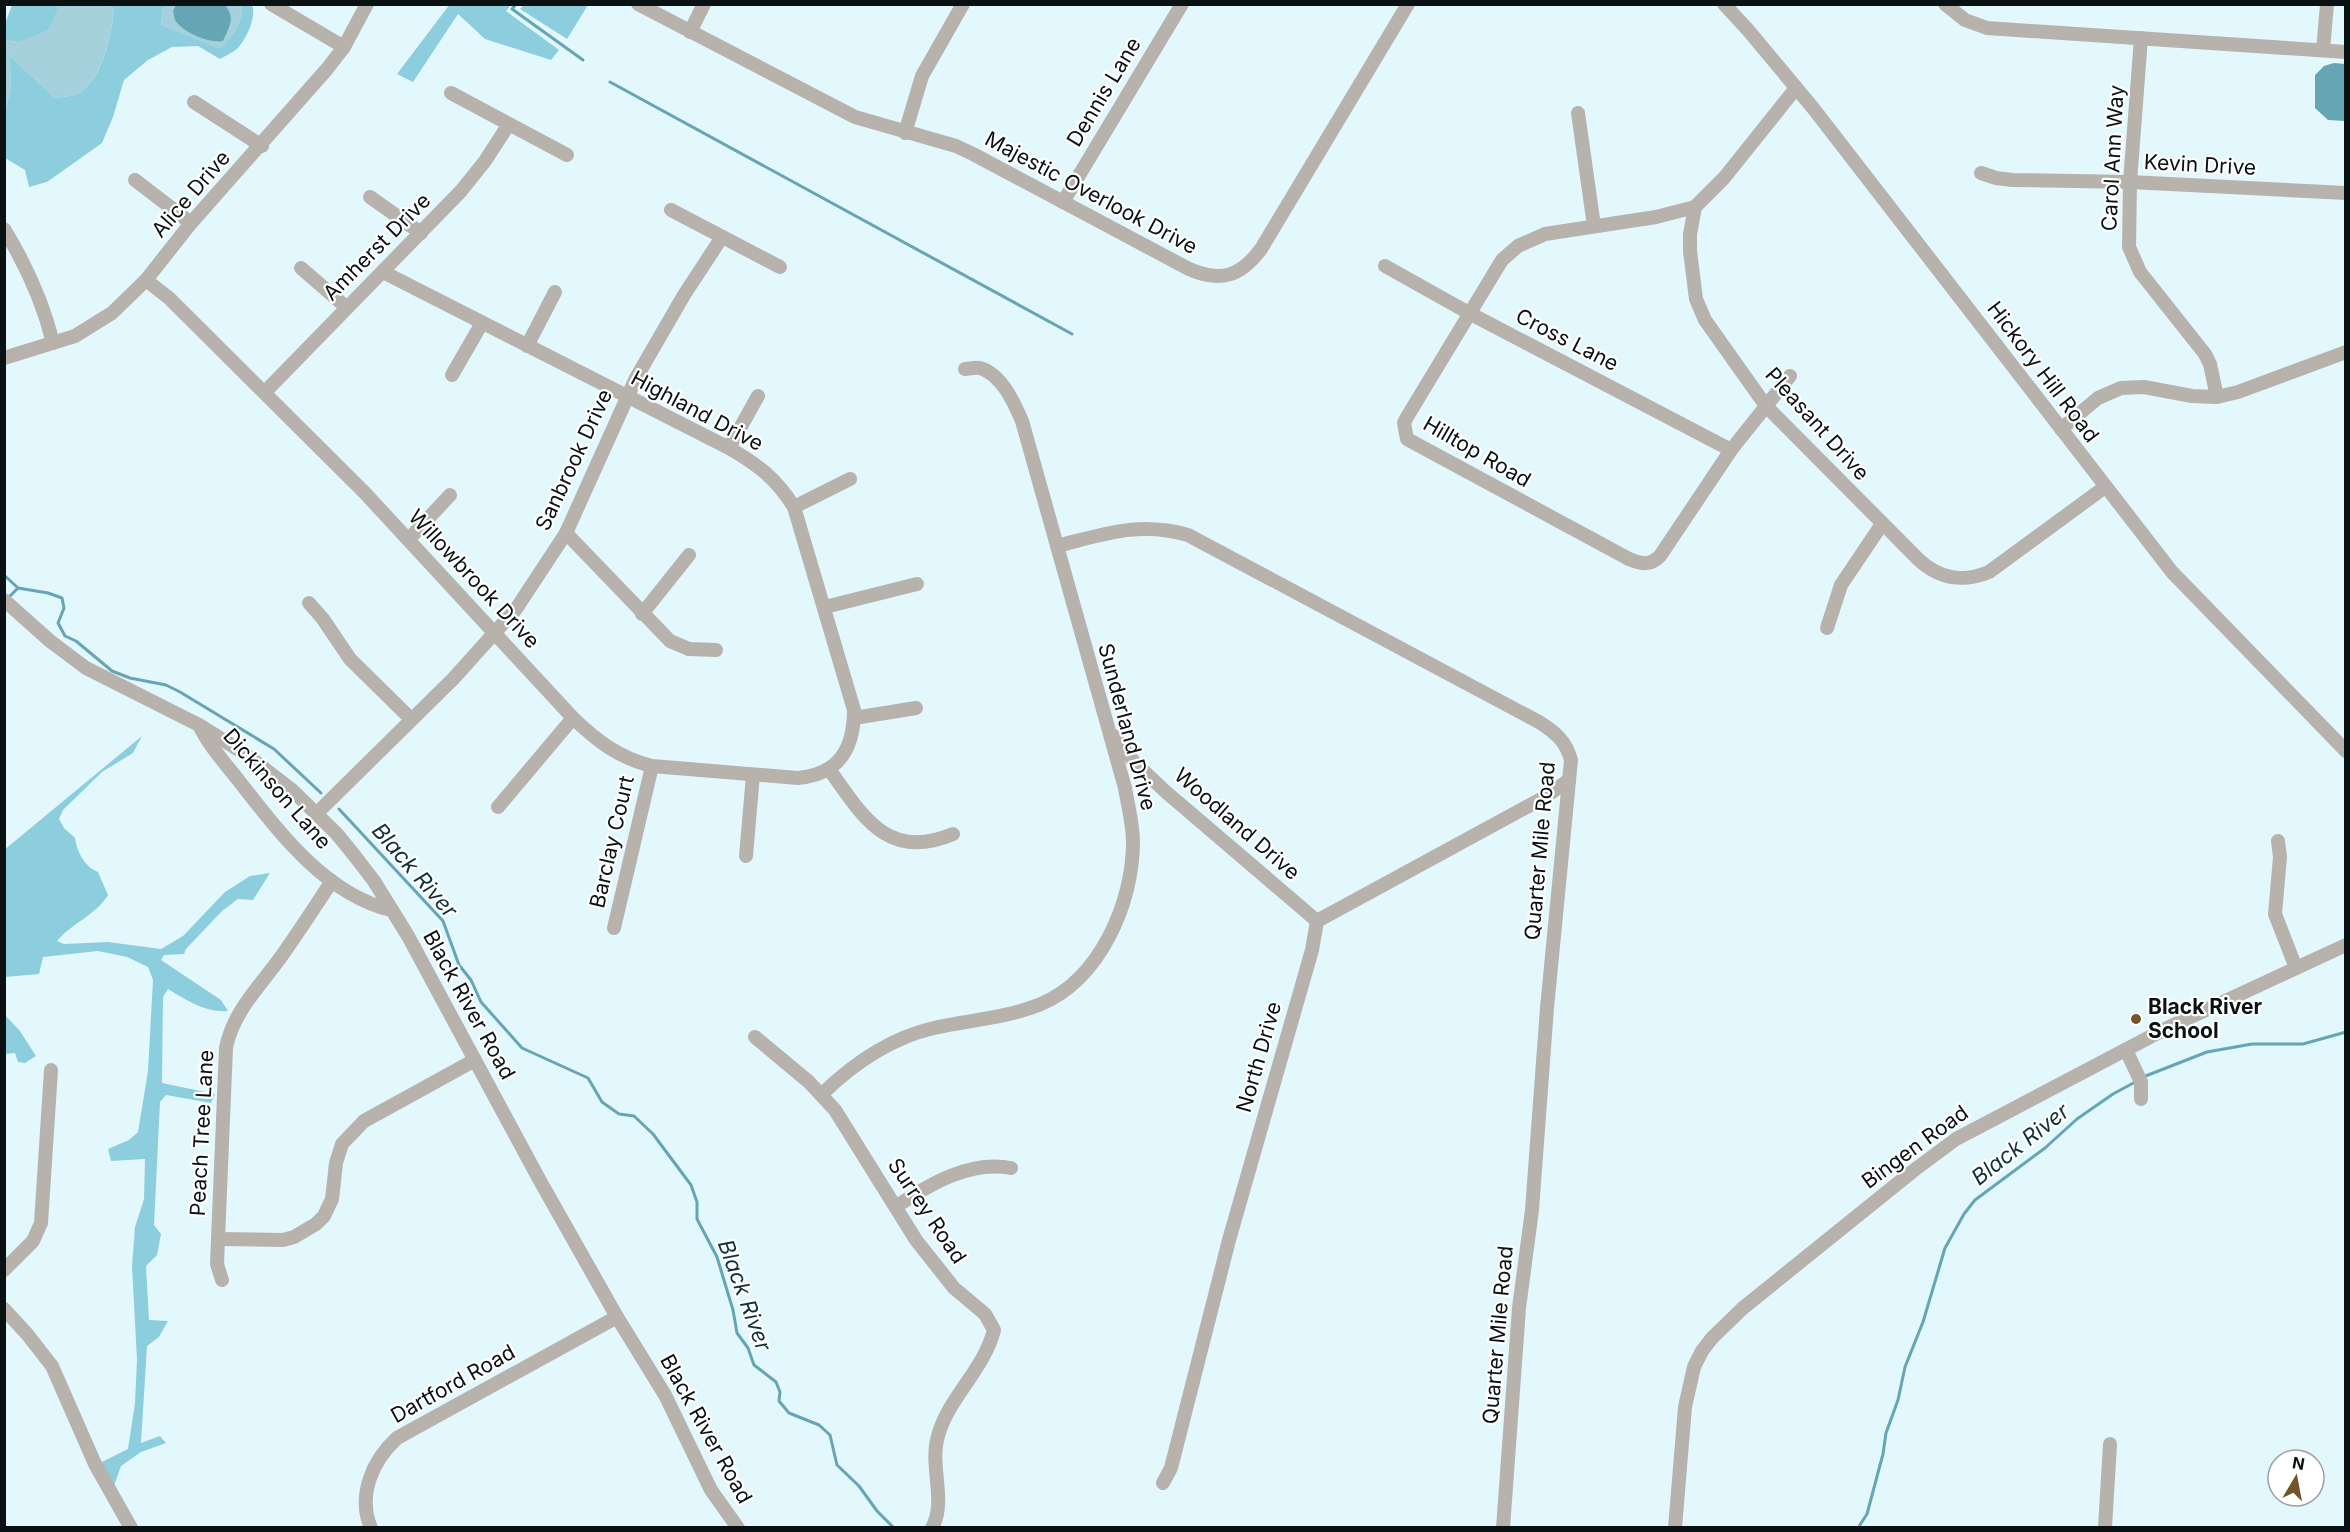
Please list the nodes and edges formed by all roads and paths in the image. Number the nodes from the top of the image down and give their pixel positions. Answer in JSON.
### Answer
{"nodes":[{"id":1,"x":271,"y":4,"type":"edge"},
{"id":2,"x":367,"y":4,"type":"edge"},
{"id":3,"x":638,"y":4,"type":"edge"},
{"id":4,"x":704,"y":4,"type":"edge"},
{"id":5,"x":963,"y":4,"type":"edge"},
{"id":6,"x":1182,"y":4,"type":"edge"},
{"id":7,"x":1724,"y":4,"type":"edge"},
{"id":8,"x":1945,"y":4,"type":"edge"},
{"id":9,"x":2327,"y":4,"type":"edge"},
{"id":10,"x":1406,"y":5,"type":"edge"},
{"id":11,"x":690,"y":32,"type":"junction"},
{"id":12,"x":2141,"y":38,"type":"junction"},
{"id":13,"x":344,"y":47,"type":"junction"},
{"id":14,"x":2323,"y":50,"type":"junction"},
{"id":15,"x":2346,"y":52,"type":"edge"},
{"id":16,"x":1796,"y":88,"type":"junction"},
{"id":17,"x":451,"y":93,"type":"dead end"},
{"id":18,"x":194,"y":102,"type":"dead end"},
{"id":19,"x":1578,"y":113,"type":"dead end"},
{"id":20,"x":509,"y":124,"type":"junction"},
{"id":21,"x":905,"y":133,"type":"junction"},
{"id":22,"x":262,"y":146,"type":"junction"},
{"id":23,"x":567,"y":155,"type":"dead end"},
{"id":24,"x":1981,"y":173,"type":"dead end"},
{"id":25,"x":135,"y":180,"type":"dead end"},
{"id":26,"x":2130,"y":182,"type":"junction"},
{"id":27,"x":2346,"y":193,"type":"edge"},
{"id":28,"x":370,"y":197,"type":"dead end"},
{"id":29,"x":1063,"y":202,"type":"junction"},
{"id":30,"x":1695,"y":207,"type":"junction"},
{"id":31,"x":671,"y":210,"type":"dead end"},
{"id":32,"x":191,"y":223,"type":"junction"},
{"id":33,"x":1594,"y":226,"type":"junction"},
{"id":34,"x":4,"y":229,"type":"edge"},
{"id":35,"x":421,"y":233,"type":"junction"},
{"id":36,"x":722,"y":237,"type":"junction"},
{"id":37,"x":1385,"y":266,"type":"dead end"},
{"id":38,"x":780,"y":267,"type":"dead end"},
{"id":39,"x":301,"y":268,"type":"dead end"},
{"id":40,"x":383,"y":272,"type":"junction"},
{"id":41,"x":146,"y":280,"type":"junction"},
{"id":42,"x":555,"y":292,"type":"dead end"},
{"id":43,"x":346,"y":307,"type":"junction"},
{"id":44,"x":1469,"y":313,"type":"junction"},
{"id":45,"x":482,"y":323,"type":"junction"},
{"id":46,"x":53,"y":343,"type":"junction"},
{"id":47,"x":527,"y":346,"type":"junction"},
{"id":48,"x":2346,"y":352,"type":"edge"},
{"id":49,"x":4,"y":358,"type":"edge"},
{"id":50,"x":965,"y":369,"type":"dead end"},
{"id":51,"x":452,"y":375,"type":"dead end"},
{"id":52,"x":1790,"y":376,"type":"dead end"},
{"id":53,"x":265,"y":392,"type":"junction"},
{"id":54,"x":758,"y":396,"type":"dead end"},
{"id":55,"x":626,"y":397,"type":"junction"},
{"id":56,"x":2217,"y":397,"type":"junction"},
{"id":57,"x":1766,"y":406,"type":"junction"},
{"id":58,"x":2061,"y":429,"type":"junction"},
{"id":59,"x":729,"y":448,"type":"junction"},
{"id":60,"x":1731,"y":450,"type":"junction"},
{"id":61,"x":850,"y":479,"type":"dead end"},
{"id":62,"x":2105,"y":487,"type":"junction"},
{"id":63,"x":450,"y":495,"type":"dead end"},
{"id":64,"x":794,"y":507,"type":"junction"},
{"id":65,"x":1882,"y":524,"type":"junction"},
{"id":66,"x":566,"y":533,"type":"junction"},
{"id":67,"x":409,"y":539,"type":"junction"},
{"id":68,"x":1057,"y":546,"type":"junction"},
{"id":69,"x":689,"y":555,"type":"dead end"},
{"id":70,"x":917,"y":584,"type":"dead end"},
{"id":71,"x":7,"y":603,"type":"edge"},
{"id":72,"x":309,"y":603,"type":"dead end"},
{"id":73,"x":825,"y":607,"type":"junction"},
{"id":74,"x":642,"y":614,"type":"junction"},
{"id":75,"x":1827,"y":628,"type":"dead end"},
{"id":76,"x":495,"y":633,"type":"junction"},
{"id":77,"x":716,"y":650,"type":"dead end"},
{"id":78,"x":916,"y":708,"type":"dead end"},
{"id":79,"x":573,"y":718,"type":"junction"},
{"id":80,"x":854,"y":718,"type":"junction"},
{"id":81,"x":411,"y":719,"type":"junction"},
{"id":82,"x":199,"y":725,"type":"junction"},
{"id":83,"x":1108,"y":730,"type":"junction"},
{"id":84,"x":2346,"y":751,"type":"edge"},
{"id":85,"x":652,"y":766,"type":"junction"},
{"id":86,"x":829,"y":769,"type":"junction"},
{"id":87,"x":753,"y":775,"type":"junction"},
{"id":88,"x":1569,"y":780,"type":"junction"},
{"id":89,"x":498,"y":807,"type":"dead end"},
{"id":90,"x":317,"y":813,"type":"junction"},
{"id":91,"x":952,"y":834,"type":"dead end"},
{"id":92,"x":2278,"y":841,"type":"dead end"},
{"id":93,"x":746,"y":856,"type":"dead end"},
{"id":94,"x":332,"y":880,"type":"junction"},
{"id":95,"x":392,"y":910,"type":"junction"},
{"id":96,"x":1317,"y":921,"type":"junction"},
{"id":97,"x":614,"y":928,"type":"dead end"},
{"id":98,"x":2346,"y":945,"type":"edge"},
{"id":99,"x":2295,"y":968,"type":"junction"},
{"id":100,"x":755,"y":1037,"type":"dead end"},
{"id":101,"x":2126,"y":1050,"type":"junction"},
{"id":102,"x":476,"y":1060,"type":"junction"},
{"id":103,"x":51,"y":1070,"type":"dead end"},
{"id":104,"x":822,"y":1094,"type":"junction"},
{"id":105,"x":2141,"y":1099,"type":"dead end"},
{"id":106,"x":1011,"y":1168,"type":"dead end"},
{"id":107,"x":897,"y":1206,"type":"junction"},
{"id":108,"x":218,"y":1239,"type":"junction"},
{"id":109,"x":4,"y":1270,"type":"edge"},
{"id":110,"x":222,"y":1280,"type":"dead end"},
{"id":111,"x":4,"y":1310,"type":"edge"},
{"id":112,"x":617,"y":1317,"type":"junction"},
{"id":113,"x":2110,"y":1444,"type":"dead end"},
{"id":114,"x":1163,"y":1483,"type":"dead end"},
{"id":115,"x":131,"y":1527,"type":"edge"},
{"id":116,"x":371,"y":1527,"type":"edge"},
{"id":117,"x":738,"y":1527,"type":"edge"},
{"id":118,"x":932,"y":1527,"type":"edge"},
{"id":119,"x":1503,"y":1527,"type":"edge"},
{"id":120,"x":1675,"y":1527,"type":"edge"},
{"id":121,"x":2105,"y":1527,"type":"edge"}],
"edges":[{"from":1,"to":13,"type":"street"},
{"from":2,"to":13,"type":"street","name":"Alice Drive"},
{"from":3,"to":11,"type":"street","name":"Majestic Overlook Drive"},
{"from":4,"to":11,"type":"street"},
{"from":5,"to":21,"type":"street"},
{"from":6,"to":29,"type":"street","name":"Dennis Lane"},
{"from":7,"to":16,"type":"street","name":"Hickory Hill Road"},
{"from":8,"to":12,"type":"street"},
{"from":9,"to":14,"type":"street"},
{"from":10,"to":29,"type":"street","name":"Majestic Overlook Drive"},
{"from":11,"to":21,"type":"street","name":"Majestic Overlook Drive"},
{"from":12,"to":14,"type":"street"},
{"from":12,"to":26,"type":"street","name":"Carol Ann Way"},
{"from":13,"to":22,"type":"street","name":"Alice Drive"},
{"from":14,"to":15,"type":"street"},
{"from":16,"to":30,"type":"street"},
{"from":16,"to":58,"type":"street","name":"Hickory Hill Road"},
{"from":17,"to":20,"type":"street"},
{"from":18,"to":22,"type":"street"},
{"from":19,"to":33,"type":"street"},
{"from":20,"to":23,"type":"street"},
{"from":20,"to":35,"type":"street","name":"Amherst Drive"},
{"from":21,"to":29,"type":"street","name":"Majestic Overlook Drive"},
{"from":22,"to":32,"type":"street","name":"Alice Drive"},
{"from":24,"to":26,"type":"street","name":"Kevin Drive"},
{"from":25,"to":32,"type":"street"},
{"from":26,"to":27,"type":"street","name":"Kevin Drive"},
{"from":26,"to":56,"type":"street","name":"Carol Ann Way"},
{"from":28,"to":35,"type":"street"},
{"from":30,"to":33,"type":"street","name":"Hilltop Road"},
{"from":30,"to":57,"type":"street","name":"Pleasant Drive"},
{"from":31,"to":36,"type":"street"},
{"from":32,"to":41,"type":"street","name":"Alice Drive"},
{"from":33,"to":44,"type":"street","name":"Hilltop Road"},
{"from":34,"to":46,"type":"street"},
{"from":35,"to":40,"type":"street","name":"Amherst Drive"},
{"from":36,"to":38,"type":"street"},
{"from":36,"to":55,"type":"street","name":"Sanbrook Drive"},
{"from":37,"to":44,"type":"street","name":"Cross Lane"},
{"from":39,"to":43,"type":"street"},
{"from":40,"to":43,"type":"street","name":"Amherst Drive"},
{"from":40,"to":45,"type":"street","name":"Highland Drive"},
{"from":41,"to":46,"type":"street","name":"Alice Drive"},
{"from":41,"to":53,"type":"street","name":"Willowbrook Drive"},
{"from":42,"to":47,"type":"street"},
{"from":43,"to":53,"type":"street","name":"Amherst Drive"},
{"from":44,"to":60,"type":"street","name":"Cross Lane"},
{"from":44,"to":60,"type":"street","name":"Hilltop Road"},
{"from":45,"to":47,"type":"street","name":"Highland Drive"},
{"from":45,"to":51,"type":"street"},
{"from":46,"to":49,"type":"street","name":"Alice Drive"},
{"from":47,"to":55,"type":"street","name":"Highland Drive"},
{"from":48,"to":56,"type":"street"},
{"from":50,"to":68,"type":"street","name":"Sunderland Drive"},
{"from":52,"to":57,"type":"street","name":"Hilltop Road"},
{"from":53,"to":67,"type":"street","name":"Willowbrook Drive"},
{"from":54,"to":59,"type":"street"},
{"from":55,"to":59,"type":"street","name":"Highland Drive"},
{"from":55,"to":66,"type":"street","name":"Sanbrook Drive"},
{"from":56,"to":58,"type":"street"},
{"from":57,"to":60,"type":"street","name":"Hilltop Road"},
{"from":57,"to":65,"type":"street","name":"Pleasant Drive"},
{"from":58,"to":62,"type":"street","name":"Hickory Hill Road"},
{"from":59,"to":64,"type":"street","name":"Highland Drive"},
{"from":61,"to":64,"type":"street"},
{"from":62,"to":65,"type":"street","name":"Pleasant Drive"},
{"from":62,"to":84,"type":"street","name":"Hickory Hill Road"},
{"from":63,"to":67,"type":"street"},
{"from":64,"to":73,"type":"street","name":"Highland Drive"},
{"from":65,"to":75,"type":"street"},
{"from":66,"to":74,"type":"street"},
{"from":66,"to":76,"type":"street","name":"Sanbrook Drive"},
{"from":67,"to":76,"type":"street","name":"Willowbrook Drive"},
{"from":68,"to":83,"type":"street","name":"Sunderland Drive"},
{"from":68,"to":88,"type":"street","name":"Quarter Mile Road"},
{"from":69,"to":74,"type":"street"},
{"from":70,"to":73,"type":"street"},
{"from":71,"to":82,"type":"street","name":"Black River Road"},
{"from":72,"to":81,"type":"street"},
{"from":73,"to":80,"type":"street","name":"Highland Drive"},
{"from":74,"to":77,"type":"street"},
{"from":76,"to":79,"type":"street","name":"Willowbrook Drive"},
{"from":76,"to":81,"type":"street","name":"Sanbrook Drive"},
{"from":78,"to":80,"type":"street"},
{"from":79,"to":85,"type":"street","name":"Willowbrook Drive"},
{"from":79,"to":89,"type":"street"},
{"from":80,"to":86,"type":"street","name":"Highland Drive"},
{"from":81,"to":90,"type":"street","name":"Sanbrook Drive"},
{"from":82,"to":90,"type":"street","name":"Black River Road"},
{"from":82,"to":94,"type":"street","name":"Dickinson Lane"},
{"from":83,"to":96,"type":"street","name":"Woodland Drive"},
{"from":83,"to":104,"type":"street","name":"Sunderland Drive"},
{"from":85,"to":87,"type":"street","name":"Willowbrook Drive"},
{"from":85,"to":97,"type":"street","name":"Barclay Court"},
{"from":86,"to":87,"type":"street","name":"Willowbrook Drive"},
{"from":86,"to":91,"type":"street"},
{"from":87,"to":93,"type":"street"},
{"from":88,"to":96,"type":"street"},
{"from":88,"to":119,"type":"street","name":"Quarter Mile Road"},
{"from":90,"to":95,"type":"street","name":"Black River Road"},
{"from":92,"to":99,"type":"street"},
{"from":94,"to":95,"type":"street","name":"Dickinson Lane"},
{"from":94,"to":108,"type":"street","name":"Peach Tree Lane"},
{"from":95,"to":102,"type":"street","name":"Black River Road"},
{"from":96,"to":114,"type":"street","name":"North Drive"},
{"from":98,"to":99,"type":"street","name":"Bingen Road"},
{"from":99,"to":101,"type":"street","name":"Bingen Road"},
{"from":100,"to":104,"type":"street","name":"Surrey Road"},
{"from":101,"to":105,"type":"street"},
{"from":101,"to":120,"type":"street","name":"Bingen Road"},
{"from":102,"to":108,"type":"street","name":"Peach Tree Lane"},
{"from":102,"to":112,"type":"street","name":"Black River Road"},
{"from":103,"to":109,"type":"street"},
{"from":104,"to":107,"type":"street","name":"Surrey Road"},
{"from":106,"to":107,"type":"street"},
{"from":107,"to":118,"type":"street","name":"Surrey Road"},
{"from":108,"to":110,"type":"street","name":"Peach Tree Lane"},
{"from":111,"to":115,"type":"street"},
{"from":112,"to":116,"type":"street","name":"Dartford Road"},
{"from":112,"to":117,"type":"street","name":"Black River Road"},
{"from":113,"to":121,"type":"street"}]}
